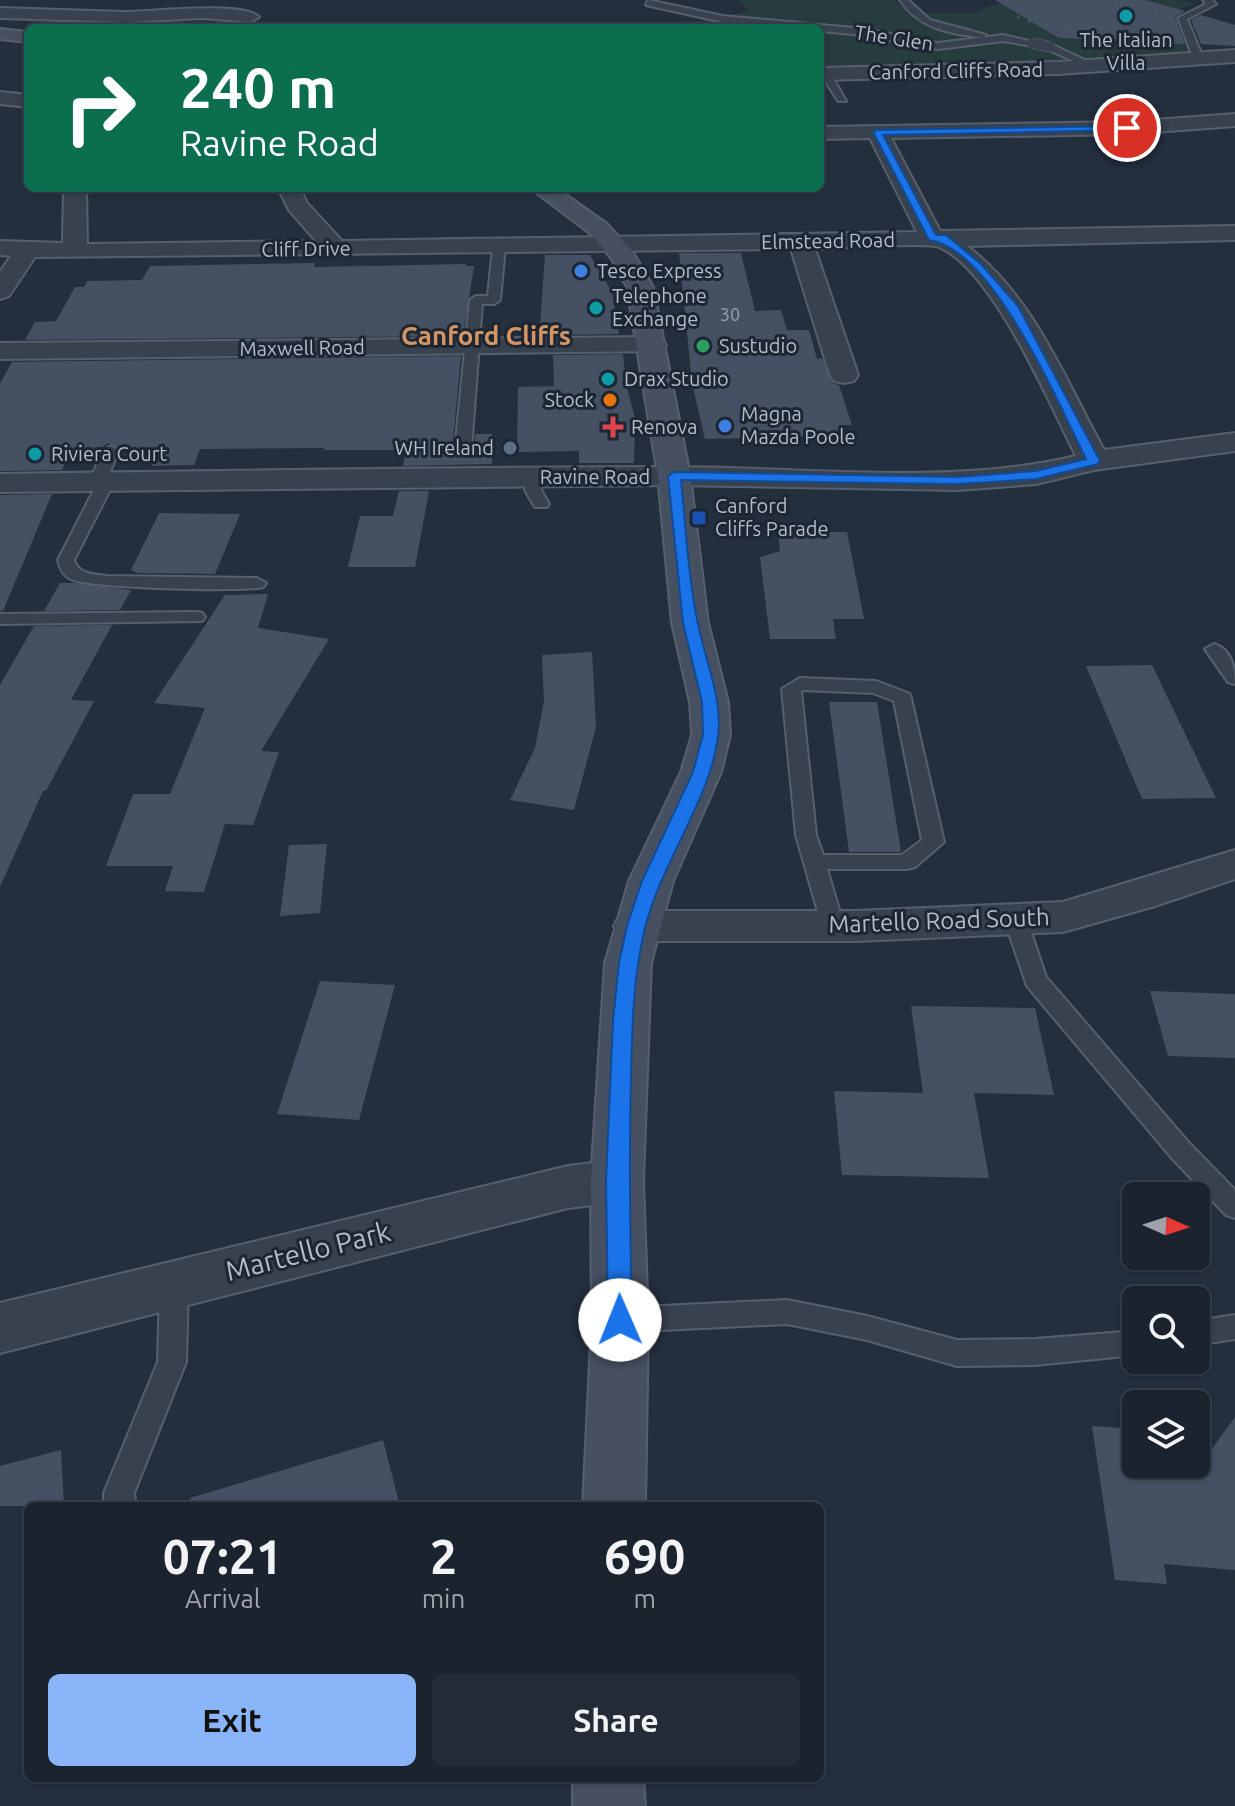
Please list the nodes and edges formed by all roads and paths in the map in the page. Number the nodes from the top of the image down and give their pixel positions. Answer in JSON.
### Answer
{"nodes":[{"id":1,"x":904,"y":0,"type":"edge"},
{"id":2,"x":1102,"y":0,"type":"edge"},
{"id":3,"x":1211,"y":1,"type":"edge"},
{"id":4,"x":647,"y":2,"type":"edge"},
{"id":5,"x":1054,"y":5,"type":"dead end"},
{"id":6,"x":1154,"y":7,"type":"dead end"},
{"id":7,"x":1146,"y":9,"type":"junction"},
{"id":8,"x":0,"y":13,"type":"edge"},
{"id":9,"x":1030,"y":14,"type":"dead end"},
{"id":10,"x":1167,"y":14,"type":"dead end"},
{"id":11,"x":250,"y":17,"type":"dead end"},
{"id":12,"x":1107,"y":21,"type":"dead end"},
{"id":13,"x":777,"y":24,"type":"edge"},
{"id":14,"x":1100,"y":24,"type":"junction"},
{"id":15,"x":824,"y":28,"type":"edge"},
{"id":16,"x":0,"y":34,"type":"edge"},
{"id":17,"x":24,"y":37,"type":"edge"},
{"id":18,"x":1003,"y":38,"type":"junction"},
{"id":19,"x":1235,"y":56,"type":"edge"},
{"id":20,"x":1203,"y":59,"type":"junction"},
{"id":21,"x":1092,"y":66,"type":"junction"},
{"id":22,"x":824,"y":74,"type":"edge"},
{"id":23,"x":824,"y":76,"type":"edge"},
{"id":24,"x":0,"y":98,"type":"edge"},
{"id":25,"x":842,"y":99,"type":"dead end"},
{"id":26,"x":24,"y":101,"type":"edge"},
{"id":27,"x":1235,"y":120,"type":"edge"},
{"id":28,"x":877,"y":132,"type":"junction"},
{"id":29,"x":824,"y":133,"type":"edge"},
{"id":30,"x":75,"y":192,"type":"edge"},
{"id":31,"x":291,"y":192,"type":"edge"},
{"id":32,"x":547,"y":192,"type":"edge"},
{"id":33,"x":1235,"y":233,"type":"edge"},
{"id":34,"x":937,"y":238,"type":"junction"},
{"id":35,"x":801,"y":242,"type":"junction"},
{"id":36,"x":612,"y":245,"type":"junction"},
{"id":37,"x":499,"y":247,"type":"junction"},
{"id":38,"x":0,"y":248,"type":"edge"},
{"id":39,"x":335,"y":248,"type":"junction"},
{"id":40,"x":26,"y":251,"type":"junction"},
{"id":41,"x":75,"y":251,"type":"junction"},
{"id":42,"x":0,"y":291,"type":"edge"},
{"id":43,"x":652,"y":345,"type":"junction"},
{"id":44,"x":475,"y":347,"type":"junction"},
{"id":45,"x":0,"y":351,"type":"edge"},
{"id":46,"x":844,"y":375,"type":"dead end"},
{"id":47,"x":1235,"y":442,"type":"edge"},
{"id":48,"x":111,"y":451,"type":"dead end"},
{"id":49,"x":1094,"y":461,"type":"junction"},
{"id":50,"x":460,"y":464,"type":"junction"},
{"id":51,"x":674,"y":476,"type":"junction"},
{"id":52,"x":101,"y":482,"type":"junction"},
{"id":53,"x":0,"y":483,"type":"edge"},
{"id":54,"x":257,"y":583,"type":"dead end"},
{"id":55,"x":196,"y":617,"type":"dead end"},
{"id":56,"x":0,"y":619,"type":"edge"},
{"id":57,"x":1214,"y":649,"type":"dead end"},
{"id":58,"x":1235,"y":678,"type":"edge"},
{"id":59,"x":816,"y":862,"type":"junction"},
{"id":60,"x":1235,"y":864,"type":"edge"},
{"id":61,"x":1015,"y":918,"type":"junction"},
{"id":62,"x":636,"y":926,"type":"junction"},
{"id":63,"x":833,"y":926,"type":"junction"},
{"id":64,"x":617,"y":1181,"type":"junction"},
{"id":65,"x":1235,"y":1207,"type":"edge"},
{"id":66,"x":174,"y":1285,"type":"junction"},
{"id":67,"x":620,"y":1320,"type":"junction"},
{"id":68,"x":1235,"y":1327,"type":"edge"},
{"id":69,"x":0,"y":1328,"type":"edge"},
{"id":70,"x":1210,"y":1331,"type":"edge"},
{"id":71,"x":1122,"y":1344,"type":"edge"},
{"id":72,"x":120,"y":1502,"type":"edge"},
{"id":73,"x":614,"y":1502,"type":"edge"},
{"id":74,"x":608,"y":1782,"type":"edge"},
{"id":75,"x":609,"y":1806,"type":"edge"}],
"edges":[{"from":1,"to":18,"type":"lane"},
{"from":2,"to":7,"type":"path"},
{"from":3,"to":20,"type":"lane"},
{"from":4,"to":13,"type":"lane","name":"The Glen"},
{"from":5,"to":9,"type":"path"},
{"from":6,"to":7,"type":"path"},
{"from":7,"to":10,"type":"path"},
{"from":8,"to":11,"type":"street"},
{"from":12,"to":14,"type":"path"},
{"from":14,"to":14,"type":"path"},
{"from":15,"to":18,"type":"lane","name":"The Glen"},
{"from":16,"to":17,"type":"main road"},
{"from":18,"to":21,"type":"lane","name":"The Glen","bridge":true},
{"from":19,"to":20,"type":"street","name":"Canford Cliffs Road"},
{"from":20,"to":21,"type":"street","name":"Canford Cliffs Road"},
{"from":21,"to":22,"type":"street","name":"Canford Cliffs Road"},
{"from":23,"to":25,"type":"lane"},
{"from":24,"to":26,"type":"street"},
{"from":27,"to":28,"type":"street"},
{"from":28,"to":29,"type":"street"},
{"from":28,"to":34,"type":"street"},
{"from":30,"to":41,"type":"street"},
{"from":31,"to":39,"type":"street"},
{"from":32,"to":36,"type":"main road"},
{"from":33,"to":34,"type":"street","name":"Elmstead Road"},
{"from":34,"to":35,"type":"street","name":"Elmstead Road"},
{"from":34,"to":49,"type":"street"},
{"from":35,"to":36,"type":"street","name":"Elmstead Road"},
{"from":35,"to":46,"type":"street"},
{"from":36,"to":37,"type":"street","name":"Cliff Drive"},
{"from":36,"to":43,"type":"main road"},
{"from":37,"to":39,"type":"street","name":"Cliff Drive"},
{"from":37,"to":44,"type":"lane"},
{"from":38,"to":40,"type":"street","name":"Cliff Drive"},
{"from":39,"to":41,"type":"street","name":"Cliff Drive"},
{"from":40,"to":41,"type":"street","name":"Cliff Drive"},
{"from":40,"to":42,"type":"street"},
{"from":43,"to":44,"type":"street","name":"Maxwell Road"},
{"from":43,"to":51,"type":"main road"},
{"from":44,"to":45,"type":"street","name":"Maxwell Road"},
{"from":44,"to":50,"type":"lane"},
{"from":47,"to":49,"type":"street","name":"Ravine Road"},
{"from":48,"to":52,"type":"lane"},
{"from":49,"to":51,"type":"street","name":"Ravine Road"},
{"from":50,"to":51,"type":"street","name":"Ravine Road"},
{"from":50,"to":52,"type":"street","name":"Ravine Road"},
{"from":51,"to":62,"type":"main road"},
{"from":52,"to":53,"type":"street","name":"Ravine Road"},
{"from":52,"to":54,"type":"lane"},
{"from":55,"to":56,"type":"lane"},
{"from":57,"to":58,"type":"lane"},
{"from":59,"to":59,"type":"lane"},
{"from":59,"to":63,"type":"lane"},
{"from":60,"to":61,"type":"street","name":"Martello Road South"},
{"from":61,"to":63,"type":"street","name":"Martello Road South"},
{"from":61,"to":65,"type":"lane"},
{"from":62,"to":63,"type":"street","name":"Martello Road South"},
{"from":62,"to":64,"type":"main road"},
{"from":64,"to":66,"type":"street","name":"Martello Park"},
{"from":64,"to":67,"type":"main road"},
{"from":66,"to":69,"type":"street","name":"Martello Park"},
{"from":66,"to":72,"type":"lane"},
{"from":67,"to":71,"type":"lane"},
{"from":67,"to":73,"type":"main road"},
{"from":68,"to":70,"type":"lane"},
{"from":74,"to":75,"type":"main road"}]}
